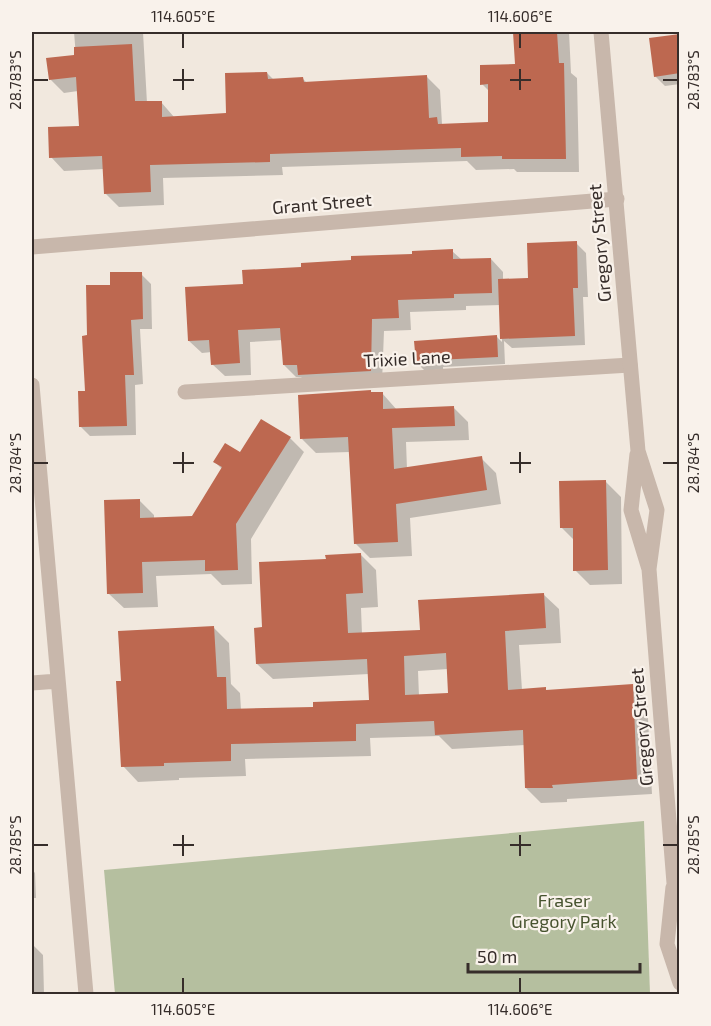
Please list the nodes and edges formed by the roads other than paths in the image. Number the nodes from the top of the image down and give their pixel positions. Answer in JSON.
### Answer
{"nodes":[{"id":1,"x":601,"y":32,"type":"edge"},
{"id":2,"x":616,"y":199,"type":"junction"},
{"id":3,"x":32,"y":247,"type":"edge"},
{"id":4,"x":630,"y":365,"type":"junction"},
{"id":5,"x":32,"y":385,"type":"edge"},
{"id":6,"x":186,"y":392,"type":"dead end"},
{"id":7,"x":638,"y":451,"type":"junction"},
{"id":8,"x":649,"y":569,"type":"junction"},
{"id":9,"x":58,"y":681,"type":"junction"},
{"id":10,"x":32,"y":683,"type":"edge"},
{"id":11,"x":674,"y":883,"type":"junction"},
{"id":12,"x":680,"y":902,"type":"edge"},
{"id":13,"x":680,"y":983,"type":"edge"},
{"id":14,"x":86,"y":994,"type":"edge"}],
"edges":[{"from":1,"to":2,"type":"street","name":"Gregory Street"},
{"from":2,"to":3,"type":"street","name":"Grant Street"},
{"from":2,"to":4,"type":"street","name":"Gregory Street"},
{"from":4,"to":6,"type":"street","name":"Trixie Lane"},
{"from":4,"to":7,"type":"street","name":"Gregory Street"},
{"from":5,"to":9,"type":"street"},
{"from":7,"to":8,"type":"street","name":"Gregory Street"},
{"from":7,"to":8,"type":"street","name":"Gregory Street"},
{"from":8,"to":11,"type":"street","name":"Gregory Street"},
{"from":9,"to":10,"type":"street"},
{"from":9,"to":14,"type":"street"},
{"from":11,"to":12,"type":"street","name":"Gregory Street"},
{"from":11,"to":13,"type":"street","name":"Gregory Street"}]}
